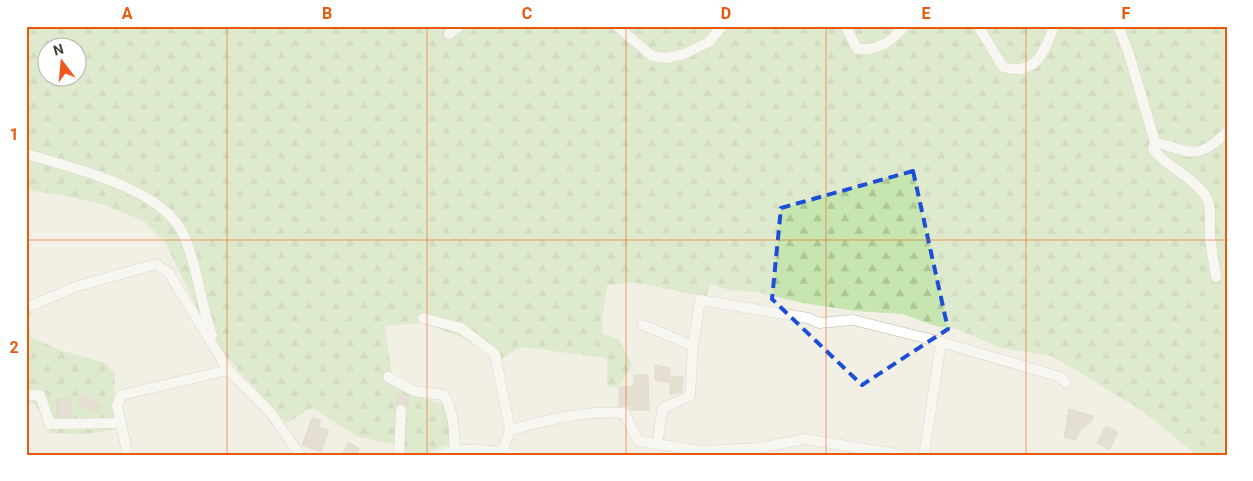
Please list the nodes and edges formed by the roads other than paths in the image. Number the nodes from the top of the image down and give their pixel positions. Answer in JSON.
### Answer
{"nodes":[{"id":1,"x":459,"y":26,"type":"edge"},
{"id":2,"x":617,"y":26,"type":"edge"},
{"id":3,"x":722,"y":26,"type":"edge"},
{"id":4,"x":846,"y":26,"type":"edge"},
{"id":5,"x":904,"y":26,"type":"edge"},
{"id":6,"x":978,"y":26,"type":"edge"},
{"id":7,"x":1054,"y":26,"type":"edge"},
{"id":8,"x":1118,"y":26,"type":"edge"},
{"id":9,"x":449,"y":34,"type":"dead end"},
{"id":10,"x":1227,"y":132,"type":"edge"},
{"id":11,"x":1155,"y":142,"type":"junction"},
{"id":12,"x":26,"y":154,"type":"edge"},
{"id":13,"x":1216,"y":277,"type":"dead end"},
{"id":14,"x":26,"y":308,"type":"edge"},
{"id":15,"x":423,"y":318,"type":"dead end"},
{"id":16,"x":643,"y":325,"type":"dead end"},
{"id":17,"x":941,"y":342,"type":"junction"},
{"id":18,"x":693,"y":346,"type":"junction"},
{"id":19,"x":220,"y":357,"type":"junction"},
{"id":20,"x":228,"y":370,"type":"junction"},
{"id":21,"x":388,"y":377,"type":"dead end"},
{"id":22,"x":1066,"y":383,"type":"dead end"},
{"id":23,"x":26,"y":396,"type":"edge"},
{"id":24,"x":401,"y":410,"type":"dead end"},
{"id":25,"x":121,"y":423,"type":"junction"},
{"id":26,"x":510,"y":430,"type":"junction"},
{"id":27,"x":657,"y":444,"type":"junction"},
{"id":28,"x":455,"y":450,"type":"junction"},
{"id":29,"x":502,"y":453,"type":"junction"},
{"id":30,"x":128,"y":455,"type":"edge"},
{"id":31,"x":300,"y":455,"type":"edge"},
{"id":32,"x":399,"y":455,"type":"edge"},
{"id":33,"x":442,"y":455,"type":"edge"},
{"id":34,"x":518,"y":455,"type":"edge"},
{"id":35,"x":902,"y":455,"type":"edge"},
{"id":36,"x":924,"y":455,"type":"edge"}],
"edges":[{"from":1,"to":9,"type":"street"},
{"from":2,"to":3,"type":"street"},
{"from":4,"to":5,"type":"street"},
{"from":6,"to":7,"type":"street"},
{"from":8,"to":11,"type":"street"},
{"from":10,"to":11,"type":"street"},
{"from":11,"to":13,"type":"street"},
{"from":12,"to":19,"type":"street"},
{"from":14,"to":19,"type":"street"},
{"from":15,"to":26,"type":"street"},
{"from":16,"to":18,"type":"street"},
{"from":17,"to":18,"type":"street"},
{"from":17,"to":22,"type":"street"},
{"from":17,"to":36,"type":"street"},
{"from":18,"to":27,"type":"street"},
{"from":19,"to":20,"type":"street"},
{"from":20,"to":25,"type":"street"},
{"from":20,"to":31,"type":"street"},
{"from":21,"to":28,"type":"street"},
{"from":23,"to":25,"type":"street"},
{"from":24,"to":32,"type":"street"},
{"from":25,"to":30,"type":"street"},
{"from":26,"to":27,"type":"street"},
{"from":26,"to":29,"type":"street"},
{"from":27,"to":35,"type":"street"},
{"from":28,"to":29,"type":"street"},
{"from":28,"to":33,"type":"street"},
{"from":29,"to":34,"type":"street"}]}
